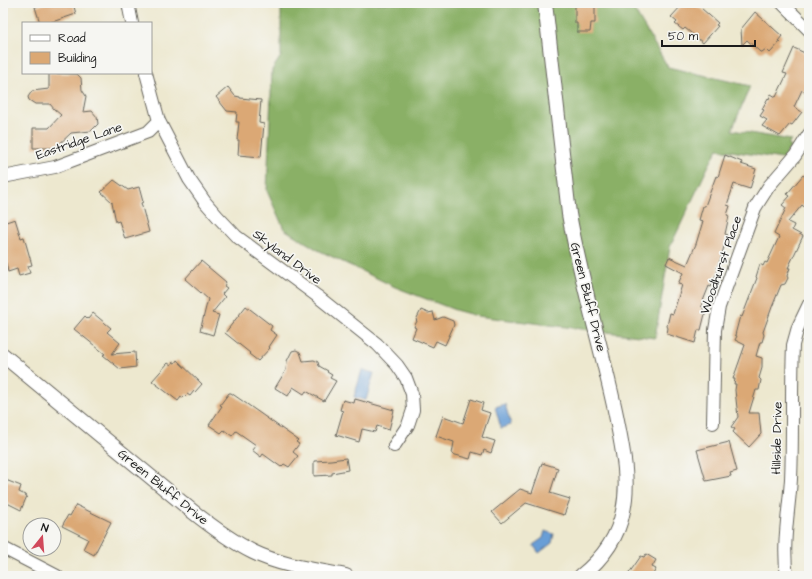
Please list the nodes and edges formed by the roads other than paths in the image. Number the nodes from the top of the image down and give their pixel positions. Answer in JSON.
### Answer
{"nodes":[{"id":1,"x":128,"y":3,"type":"edge"},
{"id":2,"x":545,"y":3,"type":"edge"},
{"id":3,"x":782,"y":3,"type":"edge"},
{"id":4,"x":132,"y":22,"type":"edge"},
{"id":5,"x":809,"y":30,"type":"edge"},
{"id":6,"x":146,"y":74,"type":"edge"},
{"id":7,"x":159,"y":121,"type":"junction"},
{"id":8,"x":809,"y":134,"type":"edge"},
{"id":9,"x":3,"y":178,"type":"edge"},
{"id":10,"x":809,"y":304,"type":"edge"},
{"id":11,"x":3,"y":355,"type":"edge"},
{"id":12,"x":713,"y":423,"type":"dead end"},
{"id":13,"x":394,"y":446,"type":"dead end"},
{"id":14,"x":3,"y":548,"type":"edge"},
{"id":15,"x":57,"y":576,"type":"edge"},
{"id":16,"x":346,"y":576,"type":"edge"},
{"id":17,"x":582,"y":576,"type":"edge"},
{"id":18,"x":787,"y":576,"type":"edge"}],
"edges":[{"from":1,"to":4,"type":"street"},
{"from":2,"to":17,"type":"street","name":"Green Bluff Drive"},
{"from":3,"to":5,"type":"street"},
{"from":6,"to":7,"type":"street","name":"Skyland Drive"},
{"from":7,"to":9,"type":"street","name":"Eastridge Lane"},
{"from":7,"to":13,"type":"street","name":"Skyland Drive"},
{"from":8,"to":12,"type":"street","name":"Woodhurst Place"},
{"from":10,"to":18,"type":"street","name":"Hillside Drive"},
{"from":11,"to":16,"type":"street","name":"Green Bluff Drive"},
{"from":14,"to":15,"type":"street"}]}
